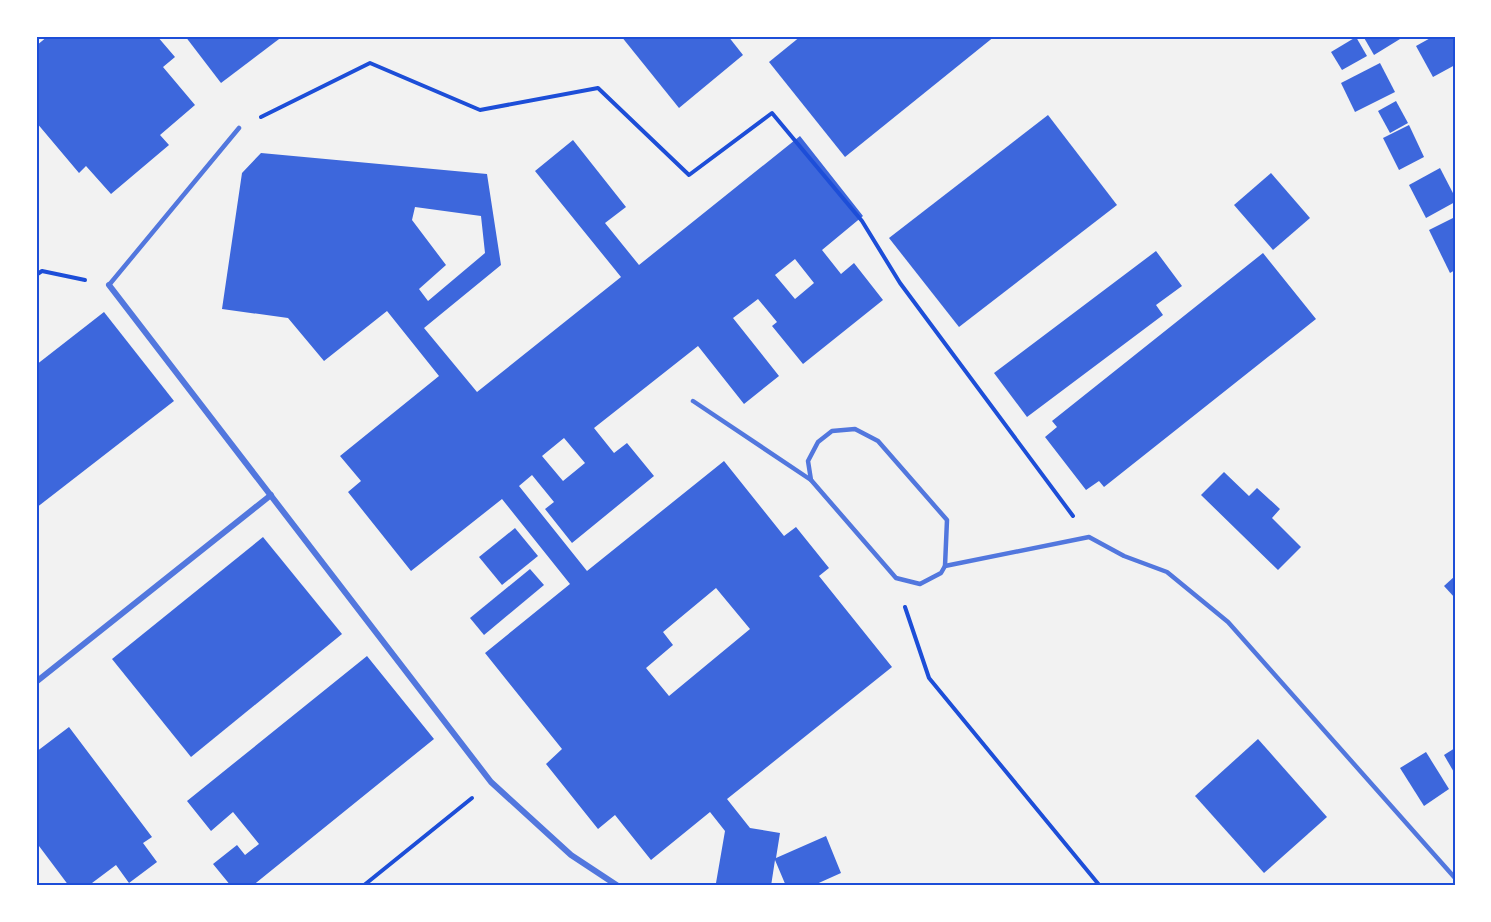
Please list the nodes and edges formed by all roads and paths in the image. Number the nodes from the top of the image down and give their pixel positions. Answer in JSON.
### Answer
{"nodes":[{"id":1,"x":239,"y":128,"type":"joint"},
{"id":2,"x":36,"y":275,"type":"edge"},
{"id":3,"x":109,"y":285,"type":"junction"},
{"id":4,"x":693,"y":401,"type":"dead end"},
{"id":5,"x":811,"y":480,"type":"junction"},
{"id":6,"x":270,"y":495,"type":"junction"},
{"id":7,"x":1089,"y":537,"type":"junction"},
{"id":8,"x":945,"y":566,"type":"junction"},
{"id":9,"x":896,"y":578,"type":"junction"},
{"id":10,"x":36,"y":682,"type":"edge"},
{"id":11,"x":490,"y":782,"type":"junction"},
{"id":12,"x":1455,"y":878,"type":"edge"},
{"id":13,"x":363,"y":886,"type":"edge"},
{"id":14,"x":618,"y":886,"type":"edge"},
{"id":15,"x":1100,"y":886,"type":"edge"}],
"edges":[{"from":1,"to":3,"type":"lane"},
{"from":1,"to":7,"type":"path"},
{"from":2,"to":3,"type":"path"},
{"from":3,"to":6,"type":"street"},
{"from":4,"to":5,"type":"lane"},
{"from":5,"to":8,"type":"lane"},
{"from":5,"to":9,"type":"lane"},
{"from":6,"to":10,"type":"street"},
{"from":6,"to":11,"type":"street"},
{"from":7,"to":8,"type":"lane"},
{"from":7,"to":12,"type":"lane"},
{"from":8,"to":9,"type":"lane"},
{"from":9,"to":15,"type":"path"},
{"from":11,"to":13,"type":"path"},
{"from":11,"to":14,"type":"street"}]}
